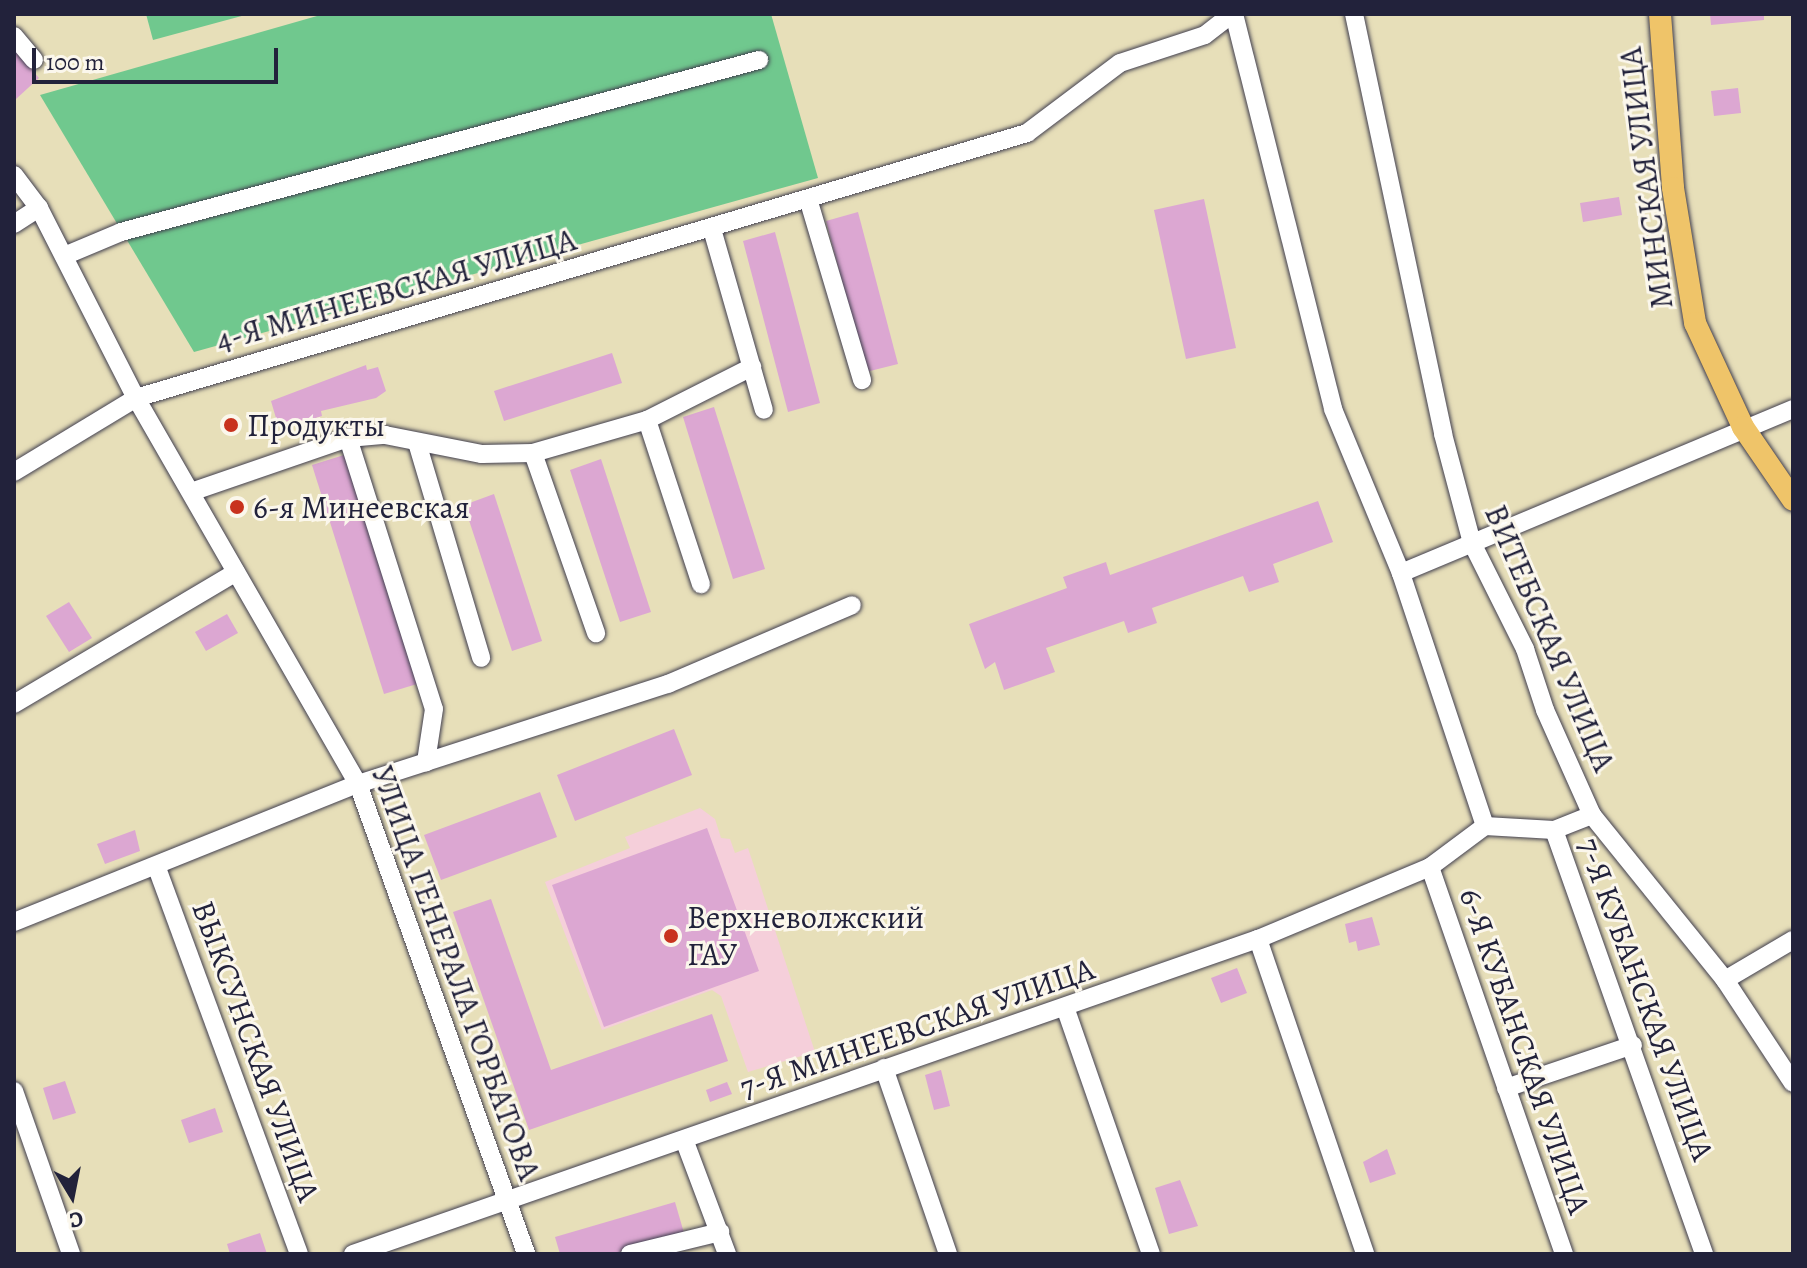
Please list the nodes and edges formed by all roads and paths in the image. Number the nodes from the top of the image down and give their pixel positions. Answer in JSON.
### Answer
{"nodes":[{"id":1,"x":1233,"y":14,"type":"edge"},
{"id":2,"x":1354,"y":14,"type":"edge"},
{"id":3,"x":1660,"y":14,"type":"edge"},
{"id":4,"x":14,"y":36,"type":"edge"},
{"id":5,"x":34,"y":60,"type":"dead end"},
{"id":6,"x":759,"y":60,"type":"dead end"},
{"id":7,"x":14,"y":175,"type":"edge"},
{"id":8,"x":809,"y":202,"type":"junction"},
{"id":9,"x":39,"y":208,"type":"junction"},
{"id":10,"x":14,"y":224,"type":"edge"},
{"id":11,"x":712,"y":229,"type":"junction"},
{"id":12,"x":64,"y":256,"type":"junction"},
{"id":13,"x":752,"y":367,"type":"junction"},
{"id":14,"x":862,"y":380,"type":"dead end"},
{"id":15,"x":136,"y":398,"type":"junction"},
{"id":16,"x":1793,"y":409,"type":"edge"},
{"id":17,"x":764,"y":410,"type":"dead end"},
{"id":18,"x":647,"y":420,"type":"junction"},
{"id":19,"x":1743,"y":427,"type":"junction"},
{"id":20,"x":348,"y":438,"type":"junction"},
{"id":21,"x":418,"y":446,"type":"junction"},
{"id":22,"x":533,"y":453,"type":"junction"},
{"id":23,"x":14,"y":472,"type":"edge"},
{"id":24,"x":191,"y":492,"type":"junction"},
{"id":25,"x":1793,"y":500,"type":"edge"},
{"id":26,"x":1472,"y":543,"type":"junction"},
{"id":27,"x":236,"y":572,"type":"junction"},
{"id":28,"x":1401,"y":573,"type":"junction"},
{"id":29,"x":701,"y":584,"type":"dead end"},
{"id":30,"x":852,"y":605,"type":"dead end"},
{"id":31,"x":596,"y":633,"type":"dead end"},
{"id":32,"x":481,"y":658,"type":"dead end"},
{"id":33,"x":14,"y":704,"type":"edge"},
{"id":34,"x":426,"y":762,"type":"junction"},
{"id":35,"x":358,"y":784,"type":"junction"},
{"id":36,"x":1592,"y":815,"type":"junction"},
{"id":37,"x":1485,"y":826,"type":"junction"},
{"id":38,"x":1554,"y":830,"type":"junction"},
{"id":39,"x":1430,"y":867,"type":"junction"},
{"id":40,"x":157,"y":868,"type":"junction"},
{"id":41,"x":14,"y":922,"type":"edge"},
{"id":42,"x":1258,"y":939,"type":"junction"},
{"id":43,"x":1793,"y":940,"type":"edge"},
{"id":44,"x":1725,"y":980,"type":"junction"},
{"id":45,"x":1066,"y":1010,"type":"junction"},
{"id":46,"x":1633,"y":1045,"type":"junction"},
{"id":47,"x":884,"y":1068,"type":"junction"},
{"id":48,"x":1793,"y":1083,"type":"edge"},
{"id":49,"x":1506,"y":1088,"type":"junction"},
{"id":50,"x":14,"y":1091,"type":"edge"},
{"id":51,"x":685,"y":1142,"type":"junction"},
{"id":52,"x":509,"y":1202,"type":"junction"},
{"id":53,"x":720,"y":1232,"type":"junction"},
{"id":54,"x":71,"y":1254,"type":"edge"},
{"id":55,"x":299,"y":1254,"type":"edge"},
{"id":56,"x":353,"y":1254,"type":"edge"},
{"id":57,"x":526,"y":1254,"type":"edge"},
{"id":58,"x":630,"y":1254,"type":"edge"},
{"id":59,"x":727,"y":1254,"type":"edge"},
{"id":60,"x":948,"y":1254,"type":"edge"},
{"id":61,"x":1151,"y":1254,"type":"edge"},
{"id":62,"x":1365,"y":1254,"type":"edge"},
{"id":63,"x":1564,"y":1254,"type":"edge"},
{"id":64,"x":1704,"y":1254,"type":"edge"}],
"edges":[{"from":1,"to":8,"type":"street","name":"4-Я МИНЕЕВСКАЯ УЛИЦА"},
{"from":1,"to":28,"type":"street"},
{"from":2,"to":26,"type":"street","name":"ВИТЕБСКАЯ УЛИЦА"},
{"from":3,"to":19,"type":"main road","name":"МИНСКАЯ УЛИЦА"},
{"from":4,"to":5,"type":"street"},
{"from":6,"to":12,"type":"street"},
{"from":7,"to":9,"type":"street","name":"УЛИЦА ГЕНЕРАЛА ГОРБАТОВА"},
{"from":8,"to":11,"type":"street","name":"4-Я МИНЕЕВСКАЯ УЛИЦА"},
{"from":8,"to":14,"type":"street"},
{"from":9,"to":10,"type":"street"},
{"from":9,"to":12,"type":"street","name":"УЛИЦА ГЕНЕРАЛА ГОРБАТОВА"},
{"from":11,"to":13,"type":"street"},
{"from":11,"to":15,"type":"street","name":"4-Я МИНЕЕВСКАЯ УЛИЦА"},
{"from":12,"to":15,"type":"street","name":"УЛИЦА ГЕНЕРАЛА ГОРБАТОВА"},
{"from":13,"to":17,"type":"street"},
{"from":13,"to":18,"type":"street"},
{"from":15,"to":23,"type":"street","name":"4-Я МИНЕЕВСКАЯ УЛИЦА"},
{"from":15,"to":24,"type":"street","name":"УЛИЦА ГЕНЕРАЛА ГОРБАТОВА"},
{"from":16,"to":19,"type":"street"},
{"from":18,"to":22,"type":"street"},
{"from":18,"to":29,"type":"street"},
{"from":19,"to":25,"type":"main road","name":"МИНСКАЯ УЛИЦА"},
{"from":19,"to":26,"type":"street"},
{"from":20,"to":21,"type":"street"},
{"from":20,"to":24,"type":"street"},
{"from":20,"to":34,"type":"street"},
{"from":21,"to":22,"type":"street"},
{"from":21,"to":32,"type":"street"},
{"from":22,"to":31,"type":"street"},
{"from":24,"to":27,"type":"street","name":"УЛИЦА ГЕНЕРАЛА ГОРБАТОВА"},
{"from":26,"to":28,"type":"street"},
{"from":26,"to":36,"type":"street","name":"ВИТЕБСКАЯ УЛИЦА"},
{"from":27,"to":33,"type":"street"},
{"from":27,"to":35,"type":"street","name":"УЛИЦА ГЕНЕРАЛА ГОРБАТОВА"},
{"from":28,"to":37,"type":"street"},
{"from":30,"to":34,"type":"street"},
{"from":34,"to":35,"type":"street"},
{"from":35,"to":40,"type":"street"},
{"from":35,"to":52,"type":"street","name":"УЛИЦА ГЕНЕРАЛА ГОРБАТОВА"},
{"from":36,"to":38,"type":"street"},
{"from":36,"to":44,"type":"street","name":"ВИТЕБСКАЯ УЛИЦА"},
{"from":37,"to":38,"type":"street","name":"7-Я КУБАНСКАЯ УЛИЦА"},
{"from":37,"to":39,"type":"street","name":"7-Я МИНЕЕВСКАЯ УЛИЦА"},
{"from":38,"to":46,"type":"street","name":"7-Я КУБАНСКАЯ УЛИЦА"},
{"from":39,"to":42,"type":"street","name":"7-Я МИНЕЕВСКАЯ УЛИЦА"},
{"from":39,"to":49,"type":"street","name":"6-Я КУБАНСКАЯ УЛИЦА"},
{"from":40,"to":41,"type":"street"},
{"from":40,"to":55,"type":"street","name":"ВЫКСУНСКАЯ УЛИЦА"},
{"from":42,"to":45,"type":"street","name":"7-Я МИНЕЕВСКАЯ УЛИЦА"},
{"from":42,"to":62,"type":"street"},
{"from":43,"to":44,"type":"street"},
{"from":44,"to":48,"type":"street","name":"ВИТЕБСКАЯ УЛИЦА"},
{"from":45,"to":47,"type":"street","name":"7-Я МИНЕЕВСКАЯ УЛИЦА"},
{"from":45,"to":61,"type":"street"},
{"from":46,"to":49,"type":"street"},
{"from":46,"to":64,"type":"street","name":"7-Я КУБАНСКАЯ УЛИЦА"},
{"from":47,"to":51,"type":"street","name":"7-Я МИНЕЕВСКАЯ УЛИЦА"},
{"from":47,"to":60,"type":"street"},
{"from":49,"to":63,"type":"street","name":"6-Я КУБАНСКАЯ УЛИЦА"},
{"from":50,"to":54,"type":"street"},
{"from":51,"to":52,"type":"street","name":"7-Я МИНЕЕВСКАЯ УЛИЦА"},
{"from":51,"to":53,"type":"street"},
{"from":52,"to":56,"type":"street","name":"7-Я МИНЕЕВСКАЯ УЛИЦА"},
{"from":52,"to":57,"type":"street","name":"УЛИЦА ГЕНЕРАЛА ГОРБАТОВА"},
{"from":53,"to":58,"type":"street"},
{"from":53,"to":59,"type":"street"}]}
